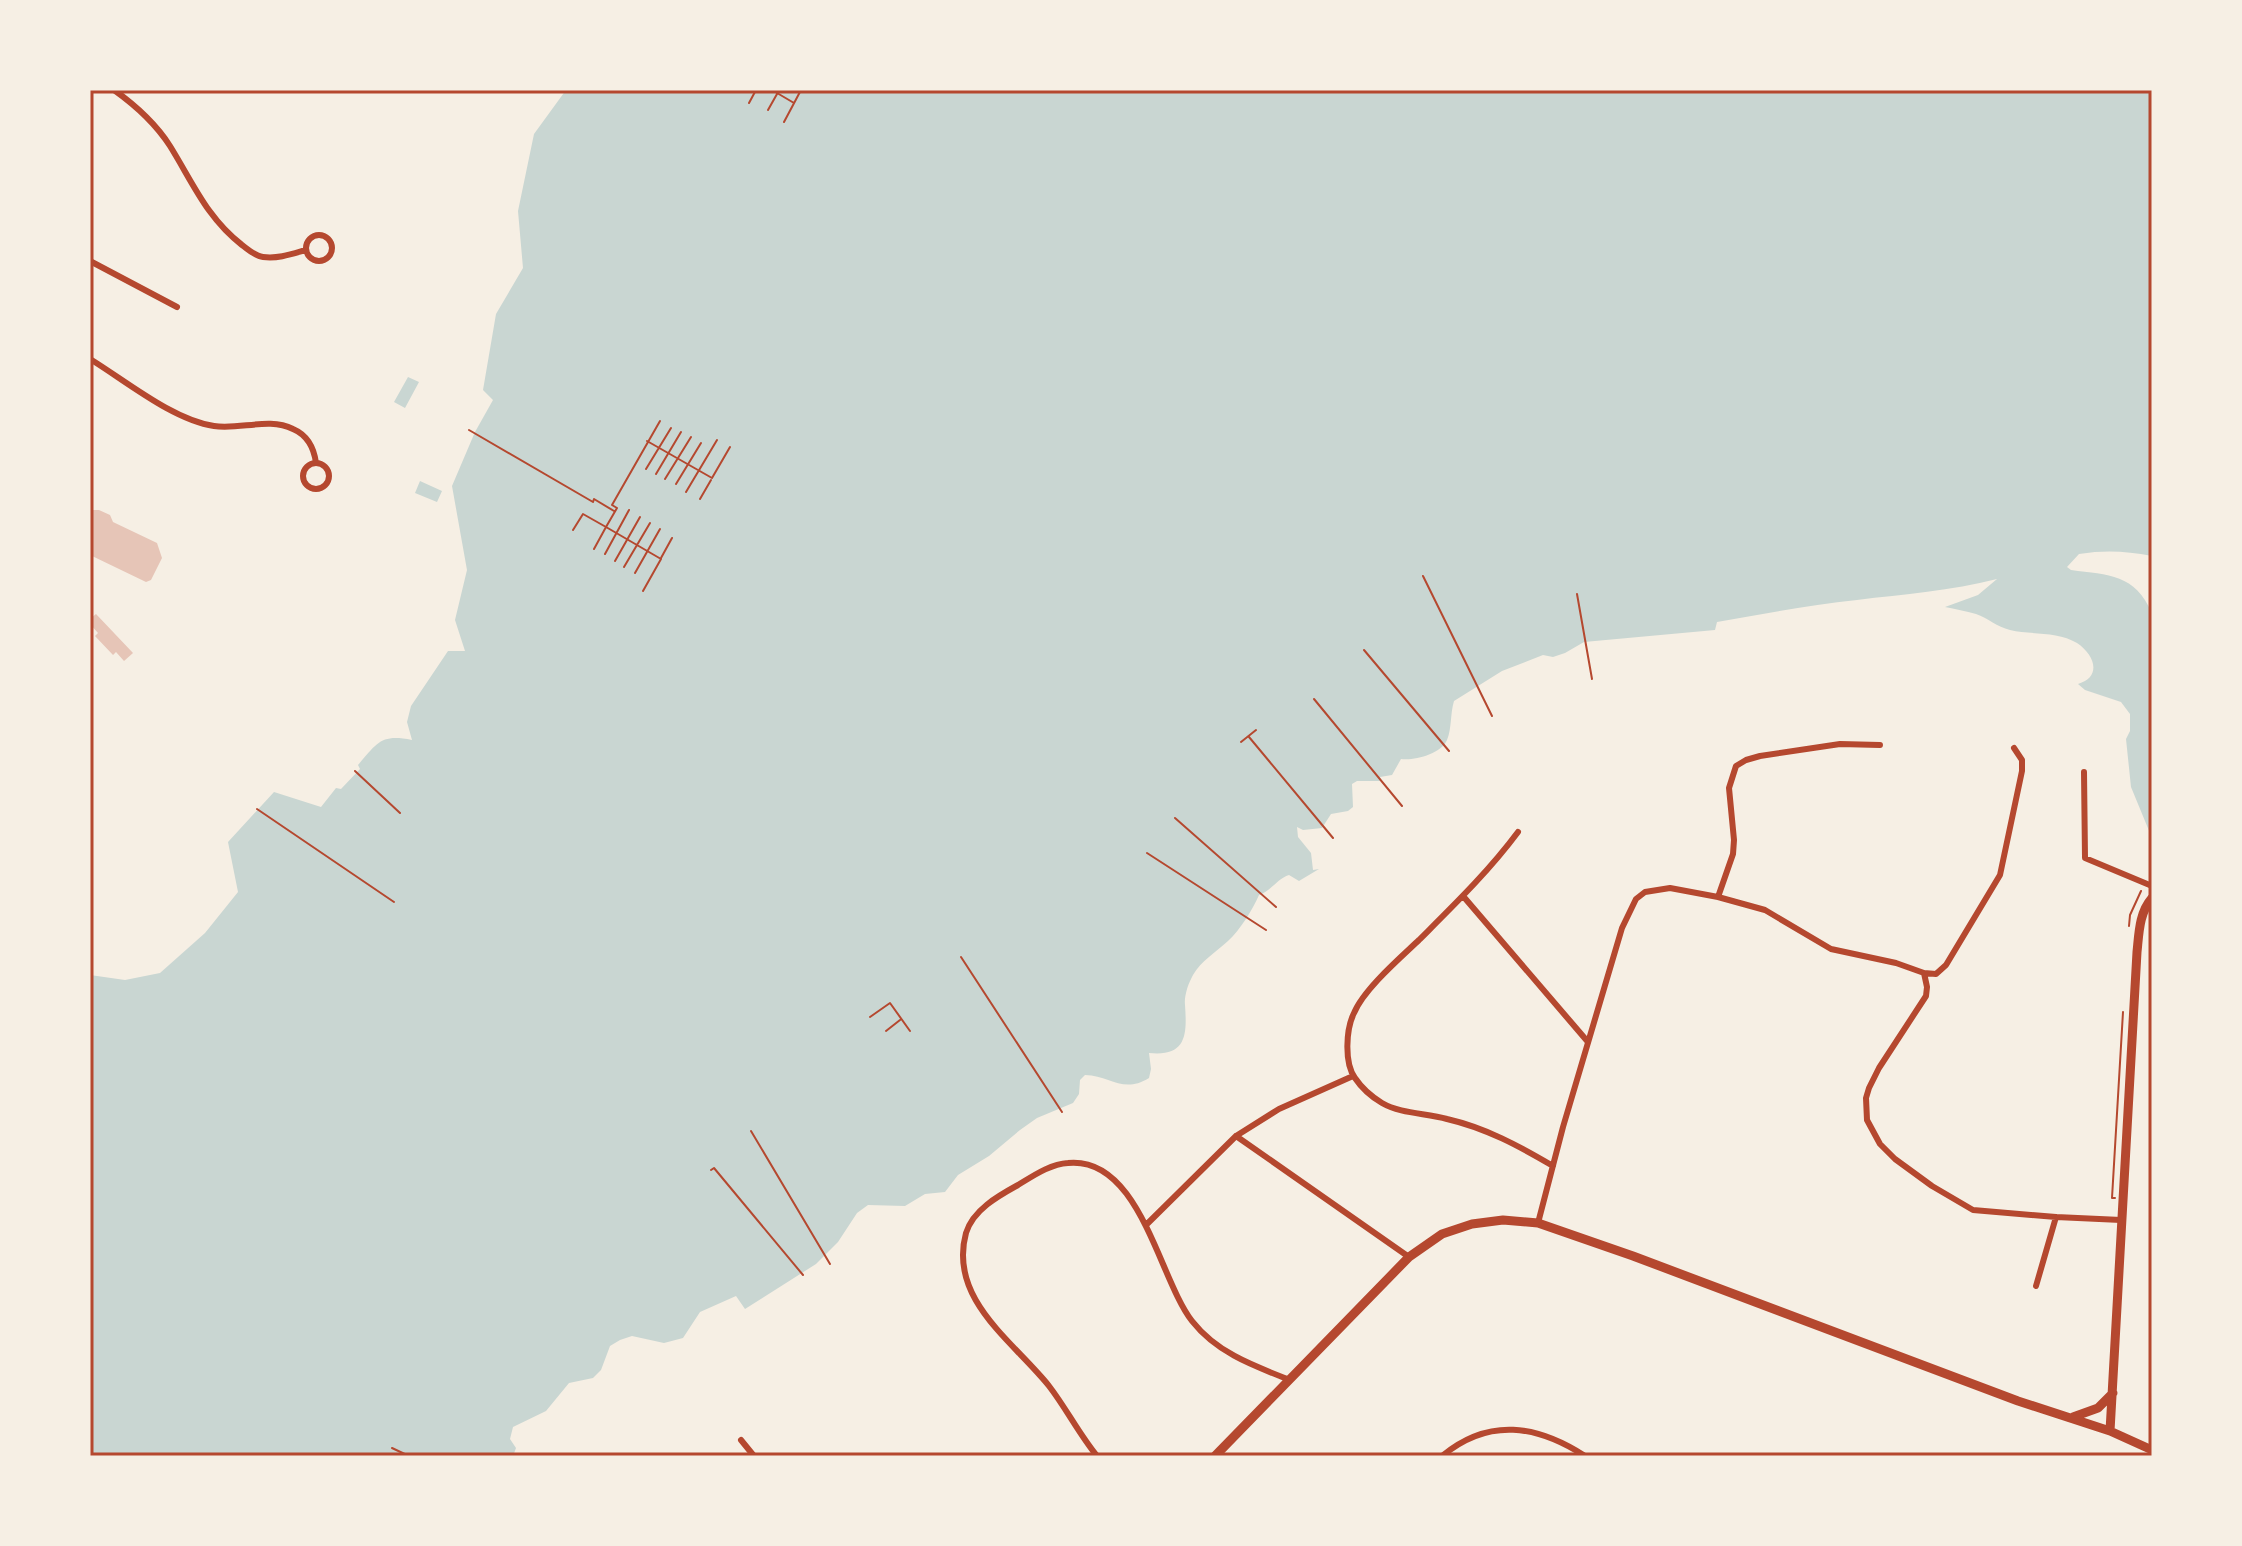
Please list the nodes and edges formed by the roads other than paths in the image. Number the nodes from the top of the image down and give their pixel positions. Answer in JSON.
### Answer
{"nodes":[{"id":1,"x":114,"y":90,"type":"edge"},
{"id":2,"x":306,"y":250,"type":"junction"},
{"id":3,"x":90,"y":261,"type":"edge"},
{"id":4,"x":177,"y":307,"type":"dead end"},
{"id":5,"x":90,"y":359,"type":"edge"},
{"id":6,"x":316,"y":463,"type":"junction"},
{"id":7,"x":1880,"y":745,"type":"dead end"},
{"id":8,"x":2014,"y":748,"type":"dead end"},
{"id":9,"x":2084,"y":772,"type":"dead end"},
{"id":10,"x":1518,"y":832,"type":"dead end"},
{"id":11,"x":2152,"y":886,"type":"edge"},
{"id":12,"x":1463,"y":896,"type":"junction"},
{"id":13,"x":1718,"y":897,"type":"junction"},
{"id":14,"x":2152,"y":898,"type":"edge"},
{"id":15,"x":1924,"y":973,"type":"junction"},
{"id":16,"x":1588,"y":1042,"type":"junction"},
{"id":17,"x":1353,"y":1076,"type":"junction"},
{"id":18,"x":1236,"y":1136,"type":"junction"},
{"id":19,"x":1553,"y":1166,"type":"junction"},
{"id":20,"x":2056,"y":1217,"type":"junction"},
{"id":21,"x":2121,"y":1220,"type":"junction"},
{"id":22,"x":1538,"y":1223,"type":"junction"},
{"id":23,"x":1146,"y":1225,"type":"junction"},
{"id":24,"x":1409,"y":1257,"type":"junction"},
{"id":25,"x":2036,"y":1286,"type":"dead end"},
{"id":26,"x":1290,"y":1380,"type":"junction"},
{"id":27,"x":2113,"y":1393,"type":"junction"},
{"id":28,"x":2072,"y":1417,"type":"junction"},
{"id":29,"x":2110,"y":1431,"type":"junction"},
{"id":30,"x":741,"y":1440,"type":"dead end"},
{"id":31,"x":2152,"y":1450,"type":"edge"},
{"id":32,"x":754,"y":1456,"type":"edge"},
{"id":33,"x":1097,"y":1456,"type":"edge"},
{"id":34,"x":1215,"y":1456,"type":"edge"},
{"id":35,"x":1442,"y":1456,"type":"edge"},
{"id":36,"x":1585,"y":1456,"type":"edge"}],
"edges":[{"from":1,"to":2,"type":"street"},
{"from":2,"to":2,"type":"street"},
{"from":3,"to":4,"type":"street"},
{"from":5,"to":6,"type":"street"},
{"from":6,"to":6,"type":"street"},
{"from":7,"to":13,"type":"street"},
{"from":8,"to":15,"type":"street"},
{"from":9,"to":11,"type":"street"},
{"from":10,"to":12,"type":"street"},
{"from":12,"to":16,"type":"street"},
{"from":12,"to":17,"type":"street"},
{"from":13,"to":15,"type":"street"},
{"from":13,"to":16,"type":"street"},
{"from":14,"to":21,"type":"main road"},
{"from":15,"to":20,"type":"street"},
{"from":16,"to":19,"type":"street"},
{"from":17,"to":18,"type":"street"},
{"from":17,"to":19,"type":"street"},
{"from":18,"to":23,"type":"street"},
{"from":18,"to":24,"type":"street"},
{"from":19,"to":22,"type":"street"},
{"from":20,"to":21,"type":"street"},
{"from":20,"to":25,"type":"street"},
{"from":21,"to":27,"type":"main road"},
{"from":22,"to":24,"type":"main road"},
{"from":22,"to":28,"type":"main road"},
{"from":23,"to":26,"type":"street"},
{"from":23,"to":33,"type":"street"},
{"from":24,"to":26,"type":"main road"},
{"from":26,"to":34,"type":"main road"},
{"from":27,"to":28,"type":"main road"},
{"from":27,"to":29,"type":"main road"},
{"from":28,"to":29,"type":"main road"},
{"from":29,"to":31,"type":"main road"},
{"from":30,"to":32,"type":"street"},
{"from":35,"to":36,"type":"street"}]}
